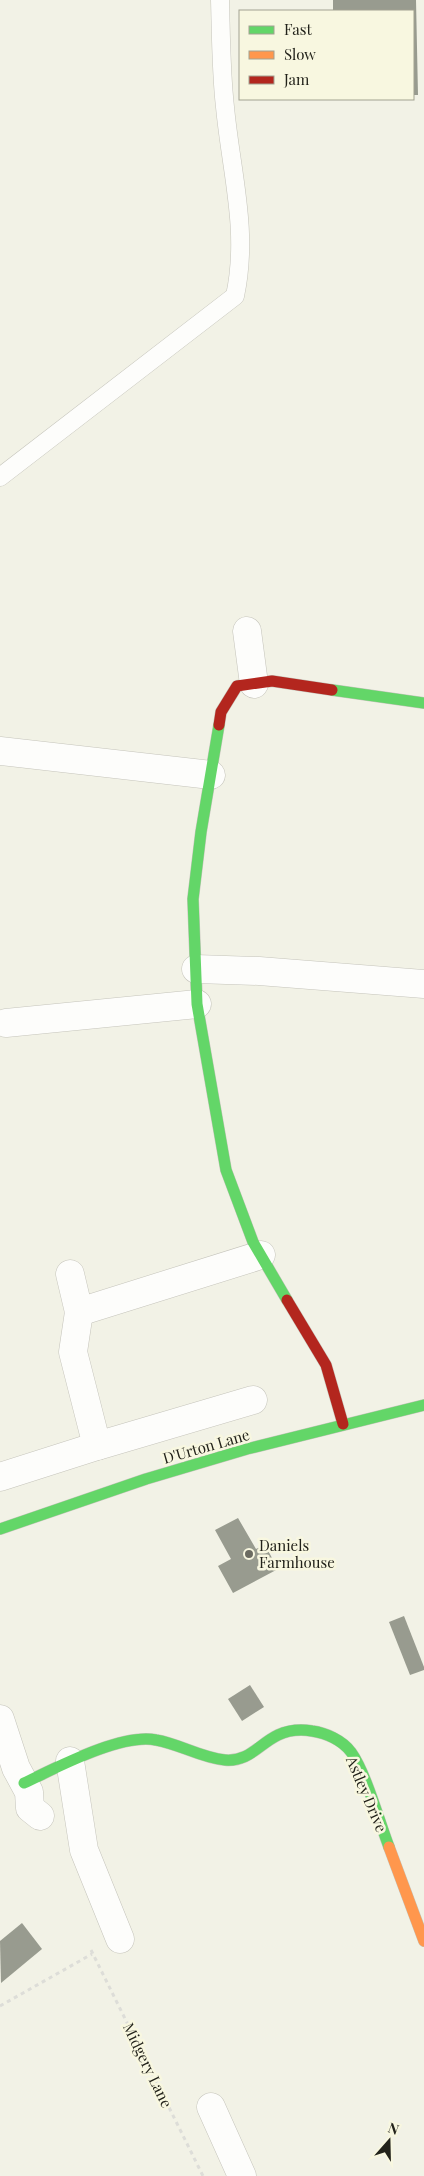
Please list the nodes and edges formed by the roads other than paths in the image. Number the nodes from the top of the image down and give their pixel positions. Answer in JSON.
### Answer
{"nodes":[{"id":1,"x":220,"y":0,"type":"edge"},
{"id":2,"x":0,"y":477,"type":"edge"},
{"id":3,"x":247,"y":631,"type":"dead end"},
{"id":4,"x":254,"y":684,"type":"junction"},
{"id":5,"x":424,"y":703,"type":"edge"},
{"id":6,"x":0,"y":751,"type":"edge"},
{"id":7,"x":211,"y":775,"type":"junction"},
{"id":8,"x":196,"y":969,"type":"junction"},
{"id":9,"x":424,"y":984,"type":"edge"},
{"id":10,"x":197,"y":1004,"type":"junction"},
{"id":11,"x":6,"y":1023,"type":"dead end"},
{"id":12,"x":261,"y":1256,"type":"junction"},
{"id":13,"x":70,"y":1274,"type":"dead end"},
{"id":14,"x":79,"y":1312,"type":"junction"},
{"id":15,"x":253,"y":1400,"type":"dead end"},
{"id":16,"x":424,"y":1405,"type":"edge"},
{"id":17,"x":343,"y":1424,"type":"junction"},
{"id":18,"x":98,"y":1446,"type":"junction"},
{"id":19,"x":0,"y":1477,"type":"edge"},
{"id":20,"x":0,"y":1528,"type":"edge"},
{"id":21,"x":0,"y":1719,"type":"edge"},
{"id":22,"x":70,"y":1762,"type":"junction"},
{"id":23,"x":24,"y":1783,"type":"junction"},
{"id":24,"x":40,"y":1816,"type":"dead end"},
{"id":25,"x":120,"y":1939,"type":"dead end"},
{"id":26,"x":424,"y":1941,"type":"edge"},
{"id":27,"x":210,"y":2107,"type":"dead end"},
{"id":28,"x":242,"y":2176,"type":"edge"}],
"edges":[{"from":1,"to":2,"type":"lane"},
{"from":3,"to":4,"type":"street"},
{"from":4,"to":5,"type":"street"},
{"from":4,"to":7,"type":"street"},
{"from":6,"to":7,"type":"street"},
{"from":7,"to":8,"type":"street"},
{"from":8,"to":9,"type":"street"},
{"from":8,"to":10,"type":"street"},
{"from":10,"to":11,"type":"street"},
{"from":10,"to":12,"type":"street"},
{"from":12,"to":14,"type":"street"},
{"from":12,"to":17,"type":"street"},
{"from":13,"to":14,"type":"street"},
{"from":14,"to":18,"type":"street"},
{"from":15,"to":18,"type":"street"},
{"from":16,"to":17,"type":"street","name":"D'Urton Lane"},
{"from":17,"to":20,"type":"street","name":"D'Urton Lane"},
{"from":18,"to":19,"type":"street"},
{"from":21,"to":23,"type":"street"},
{"from":22,"to":23,"type":"street","name":"Astley Drive"},
{"from":22,"to":25,"type":"street"},
{"from":22,"to":26,"type":"street","name":"Astley Drive"},
{"from":23,"to":24,"type":"street"},
{"from":27,"to":28,"type":"street"}]}
